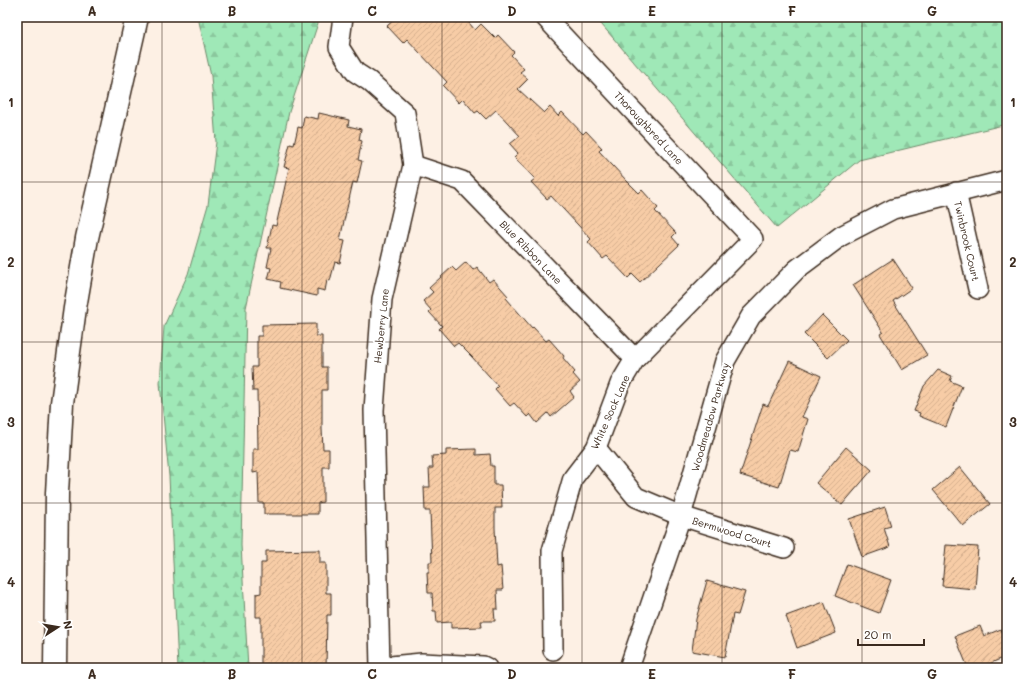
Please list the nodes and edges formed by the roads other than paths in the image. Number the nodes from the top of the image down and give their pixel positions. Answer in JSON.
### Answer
{"nodes":[{"id":1,"x":137,"y":17,"type":"edge"},
{"id":2,"x":343,"y":17,"type":"edge"},
{"id":3,"x":545,"y":17,"type":"edge"},
{"id":4,"x":413,"y":165,"type":"junction"},
{"id":5,"x":1007,"y":180,"type":"edge"},
{"id":6,"x":956,"y":192,"type":"junction"},
{"id":7,"x":753,"y":239,"type":"joint"},
{"id":8,"x":978,"y":289,"type":"dead end"},
{"id":9,"x":635,"y":359,"type":"junction"},
{"id":10,"x":596,"y":448,"type":"junction"},
{"id":11,"x":681,"y":516,"type":"junction"},
{"id":12,"x":784,"y":548,"type":"dead end"},
{"id":13,"x":553,"y":650,"type":"dead end"},
{"id":14,"x":380,"y":667,"type":"edge"},
{"id":15,"x":55,"y":668,"type":"edge"},
{"id":16,"x":487,"y":668,"type":"edge"},
{"id":17,"x":630,"y":668,"type":"edge"}],
"edges":[{"from":1,"to":15,"type":"highway"},
{"from":2,"to":4,"type":"street","name":"Hewberry Lane"},
{"from":3,"to":7,"type":"street","name":"Thoroughbred Lane"},
{"from":4,"to":9,"type":"street","name":"Blue Ribbon Lane"},
{"from":4,"to":14,"type":"street","name":"Hewberry Lane"},
{"from":5,"to":6,"type":"street","name":"Woodmeadow Parkway"},
{"from":6,"to":8,"type":"street","name":"Twinbrook Court"},
{"from":6,"to":11,"type":"street","name":"Woodmeadow Parkway"},
{"from":7,"to":9,"type":"street","name":"White Sock Lane"},
{"from":9,"to":10,"type":"street","name":"White Sock Lane"},
{"from":10,"to":11,"type":"street","name":"Bermwood Court"},
{"from":10,"to":13,"type":"street","name":"White Sock Lane"},
{"from":11,"to":12,"type":"street","name":"Bermwood Court"},
{"from":11,"to":17,"type":"street","name":"Woodmeadow Parkway"},
{"from":14,"to":16,"type":"street"}]}
